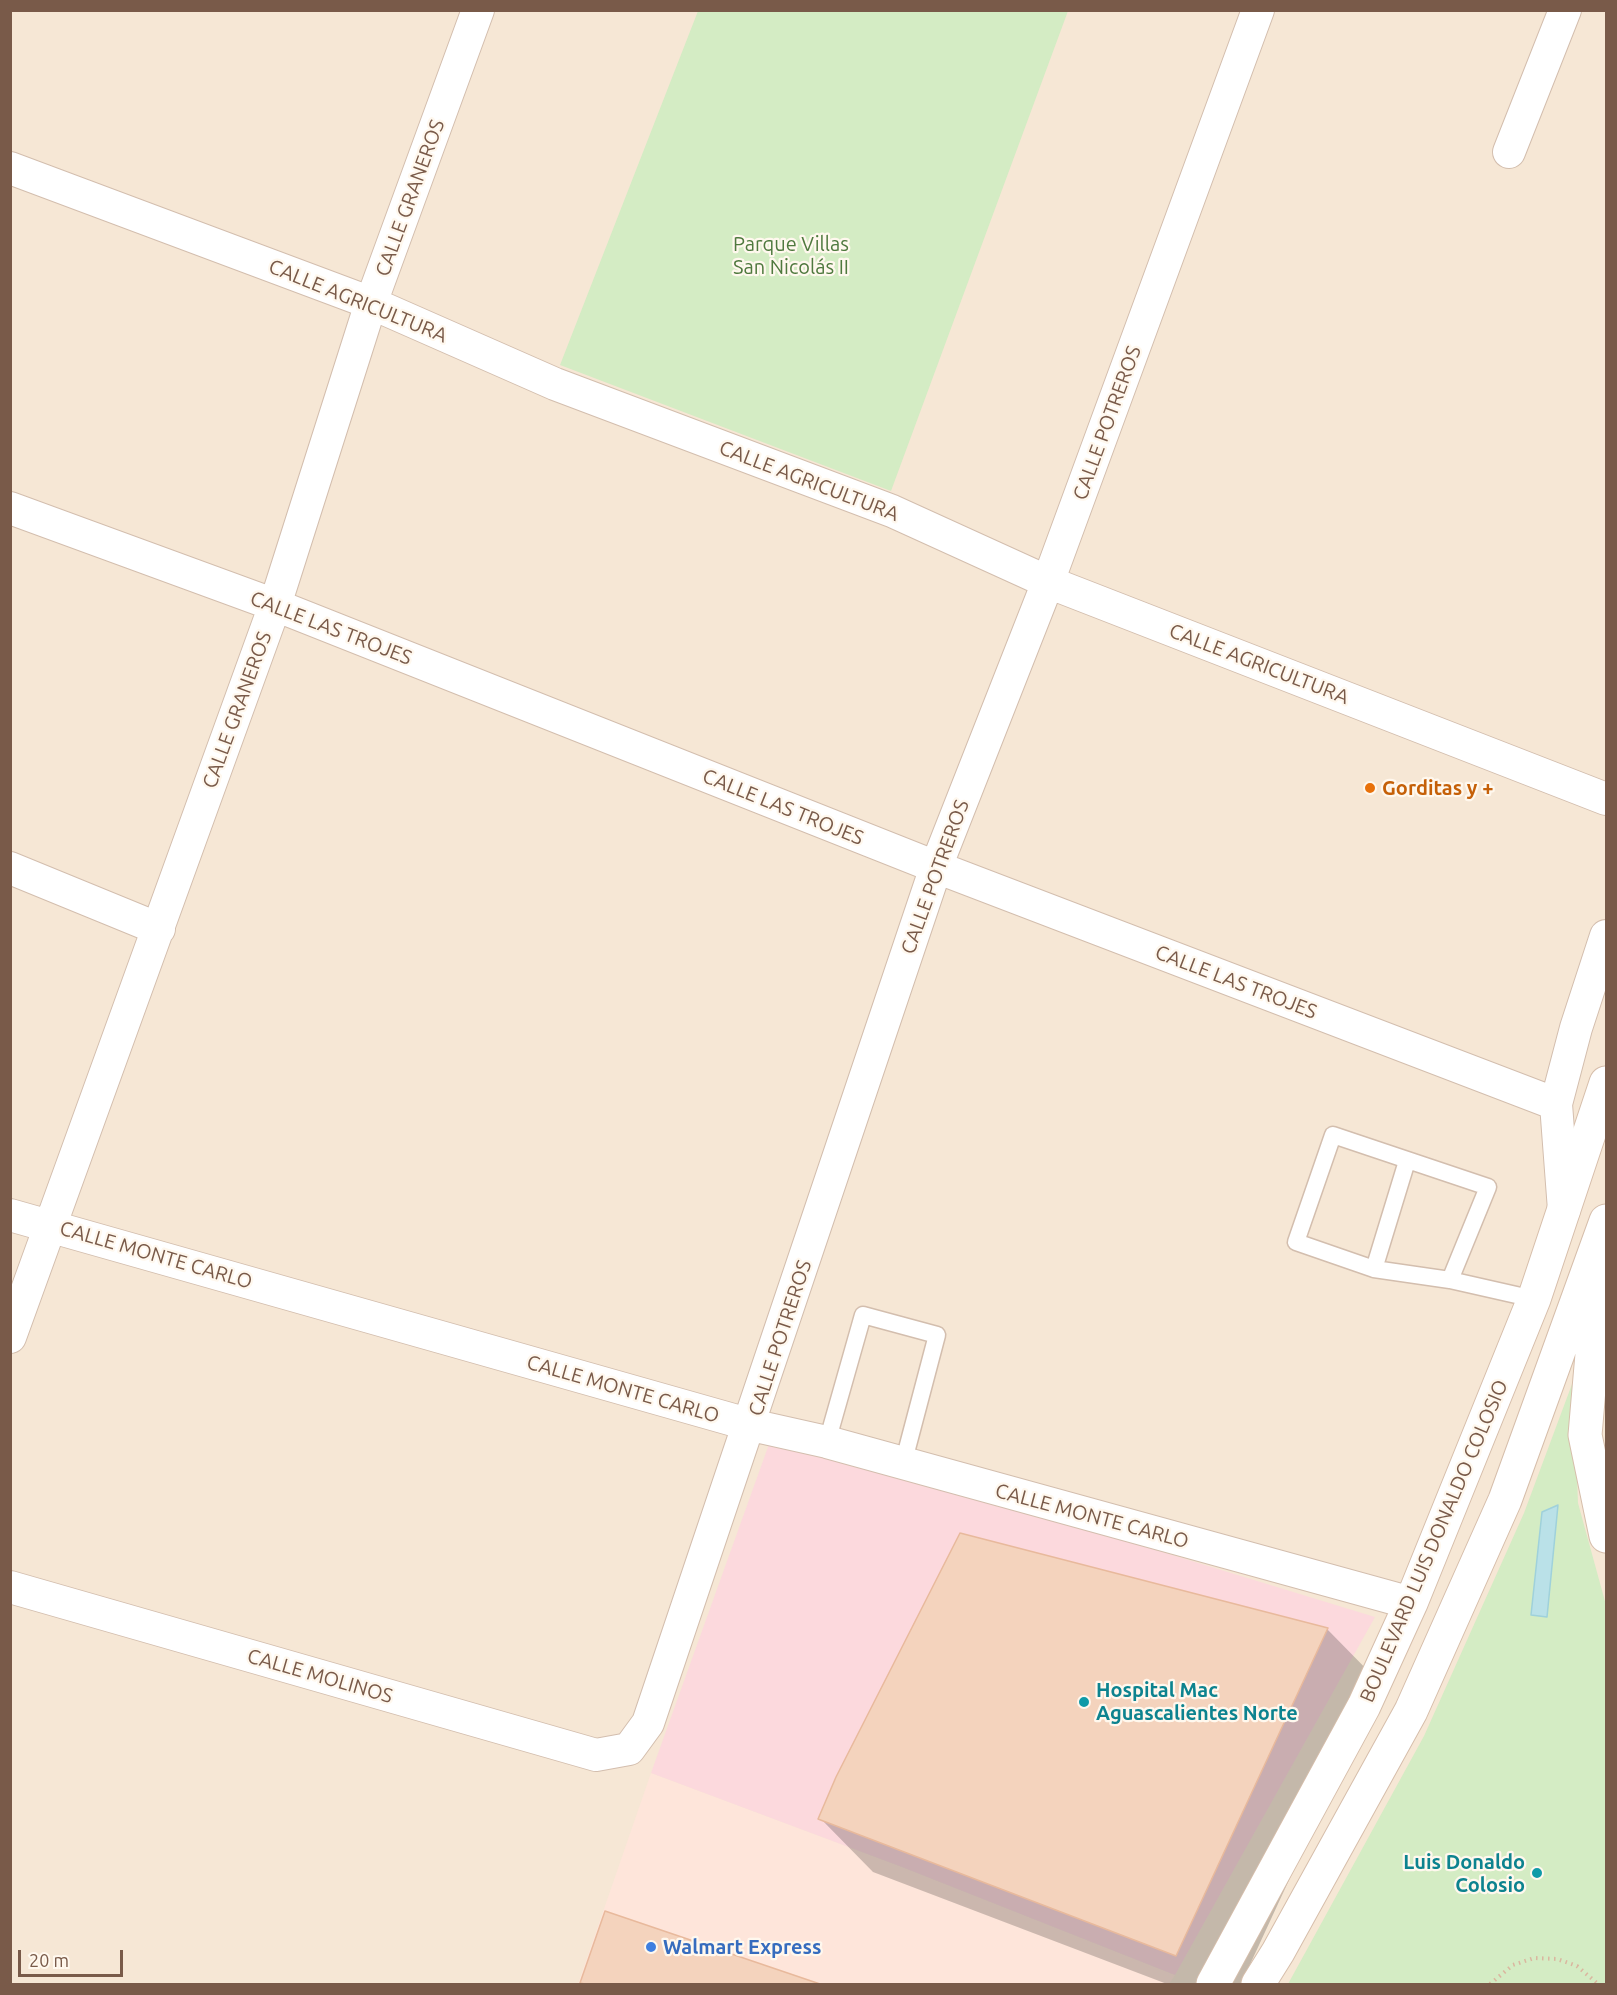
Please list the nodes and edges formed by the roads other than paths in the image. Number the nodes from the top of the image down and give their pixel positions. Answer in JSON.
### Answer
{"nodes":[{"id":1,"x":478,"y":10,"type":"edge"},
{"id":2,"x":1258,"y":10,"type":"edge"},
{"id":3,"x":1565,"y":10,"type":"edge"},
{"id":4,"x":1509,"y":152,"type":"dead end"},
{"id":5,"x":10,"y":168,"type":"edge"},
{"id":6,"x":371,"y":303,"type":"junction"},
{"id":7,"x":10,"y":508,"type":"edge"},
{"id":8,"x":1048,"y":582,"type":"junction"},
{"id":9,"x":274,"y":605,"type":"junction"},
{"id":10,"x":1606,"y":799,"type":"edge"},
{"id":11,"x":936,"y":867,"type":"junction"},
{"id":12,"x":10,"y":868,"type":"edge"},
{"id":13,"x":159,"y":929,"type":"junction"},
{"id":14,"x":1606,"y":936,"type":"edge"},
{"id":15,"x":1606,"y":1083,"type":"edge"},
{"id":16,"x":1556,"y":1104,"type":"junction"},
{"id":17,"x":1407,"y":1161,"type":"junction"},
{"id":18,"x":1564,"y":1214,"type":"junction"},
{"id":19,"x":10,"y":1215,"type":"edge"},
{"id":20,"x":49,"y":1224,"type":"junction"},
{"id":21,"x":1605,"y":1225,"type":"edge"},
{"id":22,"x":1374,"y":1269,"type":"junction"},
{"id":23,"x":1450,"y":1280,"type":"junction"},
{"id":24,"x":1534,"y":1299,"type":"junction"},
{"id":25,"x":10,"y":1337,"type":"edge"},
{"id":26,"x":751,"y":1425,"type":"junction"},
{"id":27,"x":826,"y":1442,"type":"junction"},
{"id":28,"x":903,"y":1464,"type":"junction"},
{"id":29,"x":1606,"y":1536,"type":"edge"},
{"id":30,"x":10,"y":1587,"type":"edge"},
{"id":31,"x":1411,"y":1603,"type":"junction"},
{"id":32,"x":629,"y":1749,"type":"joint"},
{"id":33,"x":1213,"y":1984,"type":"edge"},
{"id":34,"x":1258,"y":1984,"type":"edge"}],
"edges":[{"from":1,"to":6,"type":"street","name":"CALLE GRANEROS"},
{"from":2,"to":8,"type":"street","name":"CALLE POTREROS"},
{"from":3,"to":4,"type":"street"},
{"from":5,"to":6,"type":"street","name":"CALLE AGRICULTURA"},
{"from":6,"to":8,"type":"street","name":"CALLE AGRICULTURA"},
{"from":6,"to":9,"type":"street","name":"CALLE GRANEROS"},
{"from":7,"to":9,"type":"street","name":"CALLE LAS TROJES"},
{"from":8,"to":10,"type":"street","name":"CALLE AGRICULTURA"},
{"from":8,"to":11,"type":"street","name":"CALLE POTREROS"},
{"from":9,"to":11,"type":"street","name":"CALLE LAS TROJES"},
{"from":9,"to":13,"type":"street","name":"CALLE GRANEROS"},
{"from":11,"to":16,"type":"street","name":"CALLE LAS TROJES"},
{"from":11,"to":26,"type":"street","name":"CALLE POTREROS"},
{"from":12,"to":13,"type":"street"},
{"from":13,"to":20,"type":"street","name":"CALLE GRANEROS"},
{"from":14,"to":16,"type":"street","name":"BOULEVARD LUIS DONALDO COLOSIO"},
{"from":15,"to":18,"type":"main road","name":"BOULEVARD LUIS DONALDO COLOSIO"},
{"from":16,"to":18,"type":"street","name":"BOULEVARD LUIS DONALDO COLOSIO"},
{"from":17,"to":22,"type":"lane"},
{"from":17,"to":22,"type":"lane"},
{"from":17,"to":23,"type":"lane"},
{"from":18,"to":24,"type":"main road","name":"BOULEVARD LUIS DONALDO COLOSIO"},
{"from":19,"to":20,"type":"street","name":"CALLE MONTE CARLO"},
{"from":20,"to":25,"type":"street","name":"CALLE GRANEROS"},
{"from":20,"to":26,"type":"street","name":"CALLE MONTE CARLO"},
{"from":21,"to":29,"type":"main road"},
{"from":21,"to":34,"type":"main road"},
{"from":22,"to":23,"type":"lane"},
{"from":23,"to":24,"type":"lane"},
{"from":24,"to":31,"type":"main road","name":"BOULEVARD LUIS DONALDO COLOSIO"},
{"from":26,"to":27,"type":"street","name":"CALLE MONTE CARLO"},
{"from":26,"to":32,"type":"street","name":"CALLE POTREROS"},
{"from":27,"to":28,"type":"street","name":"CALLE MONTE CARLO"},
{"from":27,"to":28,"type":"lane"},
{"from":28,"to":31,"type":"street","name":"CALLE MONTE CARLO"},
{"from":30,"to":32,"type":"street","name":"CALLE MOLINOS"},
{"from":31,"to":33,"type":"main road","name":"BOULEVARD LUIS DONALDO COLOSIO"}]}
